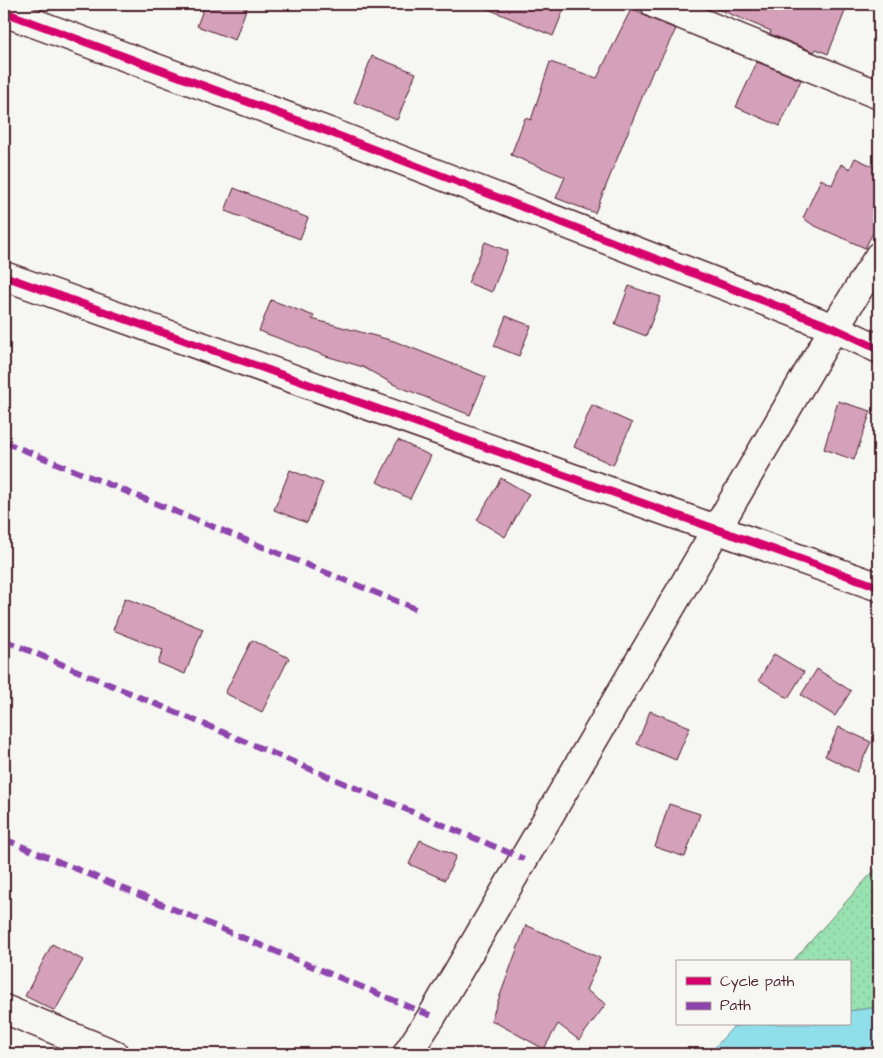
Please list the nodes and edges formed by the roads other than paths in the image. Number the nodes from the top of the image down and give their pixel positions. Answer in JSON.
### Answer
{"nodes":[{"id":1,"x":654,"y":4,"type":"edge"},
{"id":2,"x":4,"y":12,"type":"edge"},
{"id":3,"x":705,"y":13,"type":"edge"},
{"id":4,"x":879,"y":95,"type":"edge"},
{"id":5,"x":879,"y":256,"type":"edge"},
{"id":6,"x":4,"y":276,"type":"edge"},
{"id":7,"x":834,"y":328,"type":"junction"},
{"id":8,"x":879,"y":349,"type":"edge"},
{"id":9,"x":716,"y":529,"type":"junction"},
{"id":10,"x":879,"y":587,"type":"edge"},
{"id":11,"x":4,"y":1009,"type":"edge"},
{"id":12,"x":114,"y":1054,"type":"edge"},
{"id":13,"x":407,"y":1054,"type":"edge"}],
"edges":[{"from":1,"to":3,"type":"street"},
{"from":2,"to":7,"type":"street"},
{"from":3,"to":4,"type":"street"},
{"from":5,"to":7,"type":"street"},
{"from":6,"to":9,"type":"street"},
{"from":7,"to":8,"type":"street"},
{"from":7,"to":9,"type":"street"},
{"from":9,"to":10,"type":"street"},
{"from":9,"to":13,"type":"street"},
{"from":11,"to":12,"type":"street"}]}
